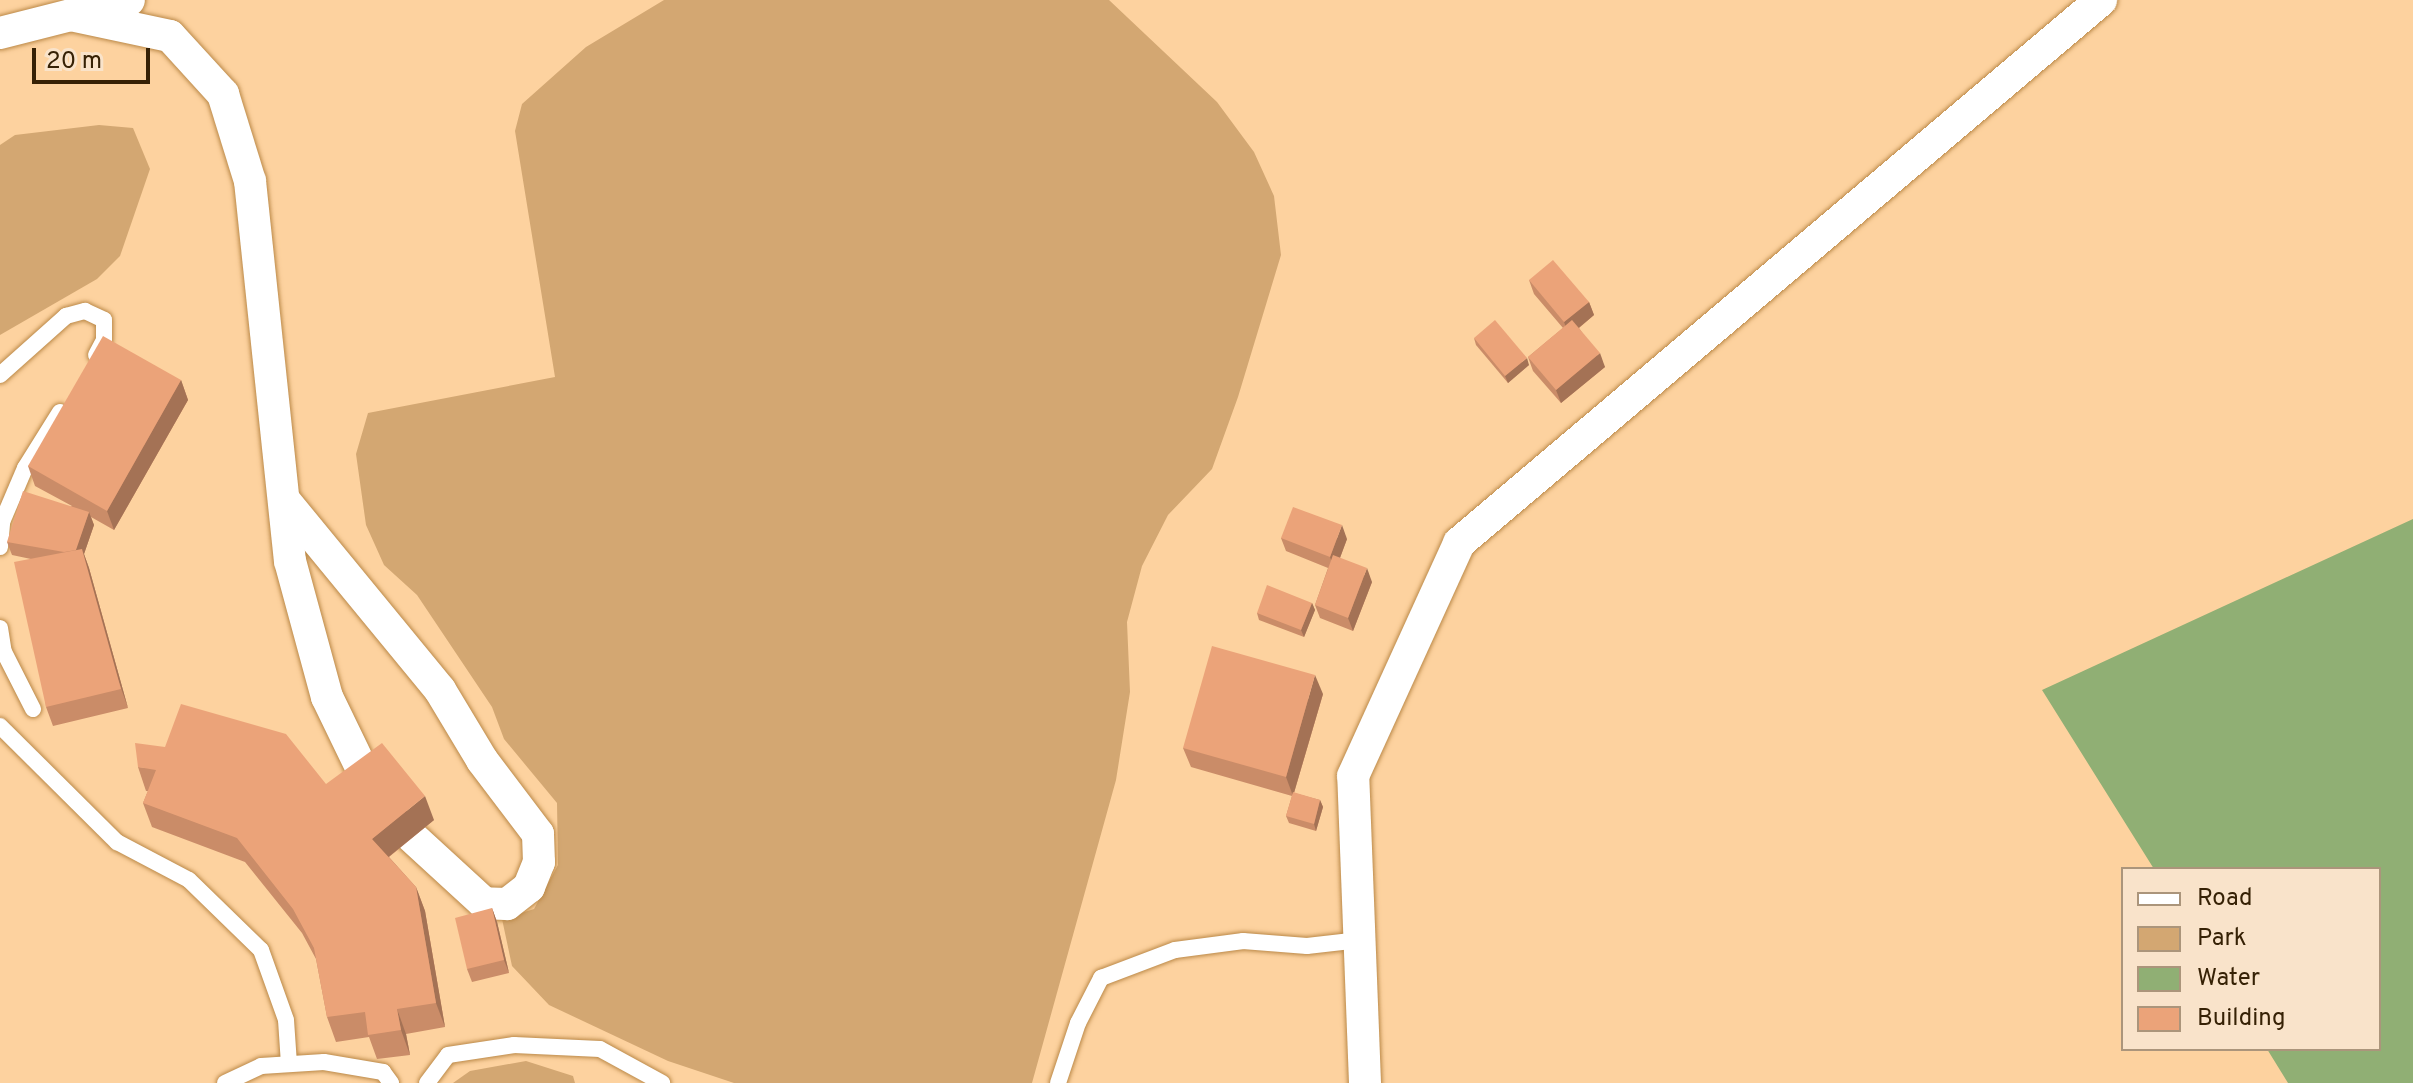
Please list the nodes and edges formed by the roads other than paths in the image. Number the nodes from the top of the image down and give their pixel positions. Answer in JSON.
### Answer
{"nodes":[{"id":1,"x":129,"y":0,"type":"edge"},
{"id":2,"x":2101,"y":0,"type":"edge"},
{"id":3,"x":71,"y":15,"type":"junction"},
{"id":4,"x":0,"y":33,"type":"edge"},
{"id":5,"x":88,"y":368,"type":"edge"},
{"id":6,"x":0,"y":375,"type":"edge"},
{"id":7,"x":72,"y":393,"type":"edge"},
{"id":8,"x":284,"y":500,"type":"junction"},
{"id":9,"x":0,"y":547,"type":"edge"},
{"id":10,"x":0,"y":628,"type":"edge"},
{"id":11,"x":33,"y":709,"type":"dead end"},
{"id":12,"x":0,"y":726,"type":"edge"},
{"id":13,"x":369,"y":784,"type":"edge"},
{"id":14,"x":412,"y":837,"type":"edge"},
{"id":15,"x":1360,"y":940,"type":"junction"},
{"id":16,"x":289,"y":1064,"type":"junction"},
{"id":17,"x":225,"y":1083,"type":"edge"},
{"id":18,"x":391,"y":1083,"type":"edge"},
{"id":19,"x":427,"y":1083,"type":"edge"},
{"id":20,"x":662,"y":1083,"type":"edge"},
{"id":21,"x":1058,"y":1083,"type":"edge"},
{"id":22,"x":1365,"y":1083,"type":"edge"}],
"edges":[{"from":1,"to":3,"type":"street"},
{"from":2,"to":15,"type":"street"},
{"from":3,"to":4,"type":"street"},
{"from":3,"to":8,"type":"street"},
{"from":5,"to":6,"type":"lane"},
{"from":7,"to":9,"type":"lane"},
{"from":8,"to":13,"type":"street"},
{"from":8,"to":14,"type":"street"},
{"from":10,"to":11,"type":"lane"},
{"from":12,"to":16,"type":"lane"},
{"from":15,"to":21,"type":"lane"},
{"from":15,"to":22,"type":"street"},
{"from":16,"to":17,"type":"lane"},
{"from":16,"to":18,"type":"lane"},
{"from":19,"to":20,"type":"lane"}]}
